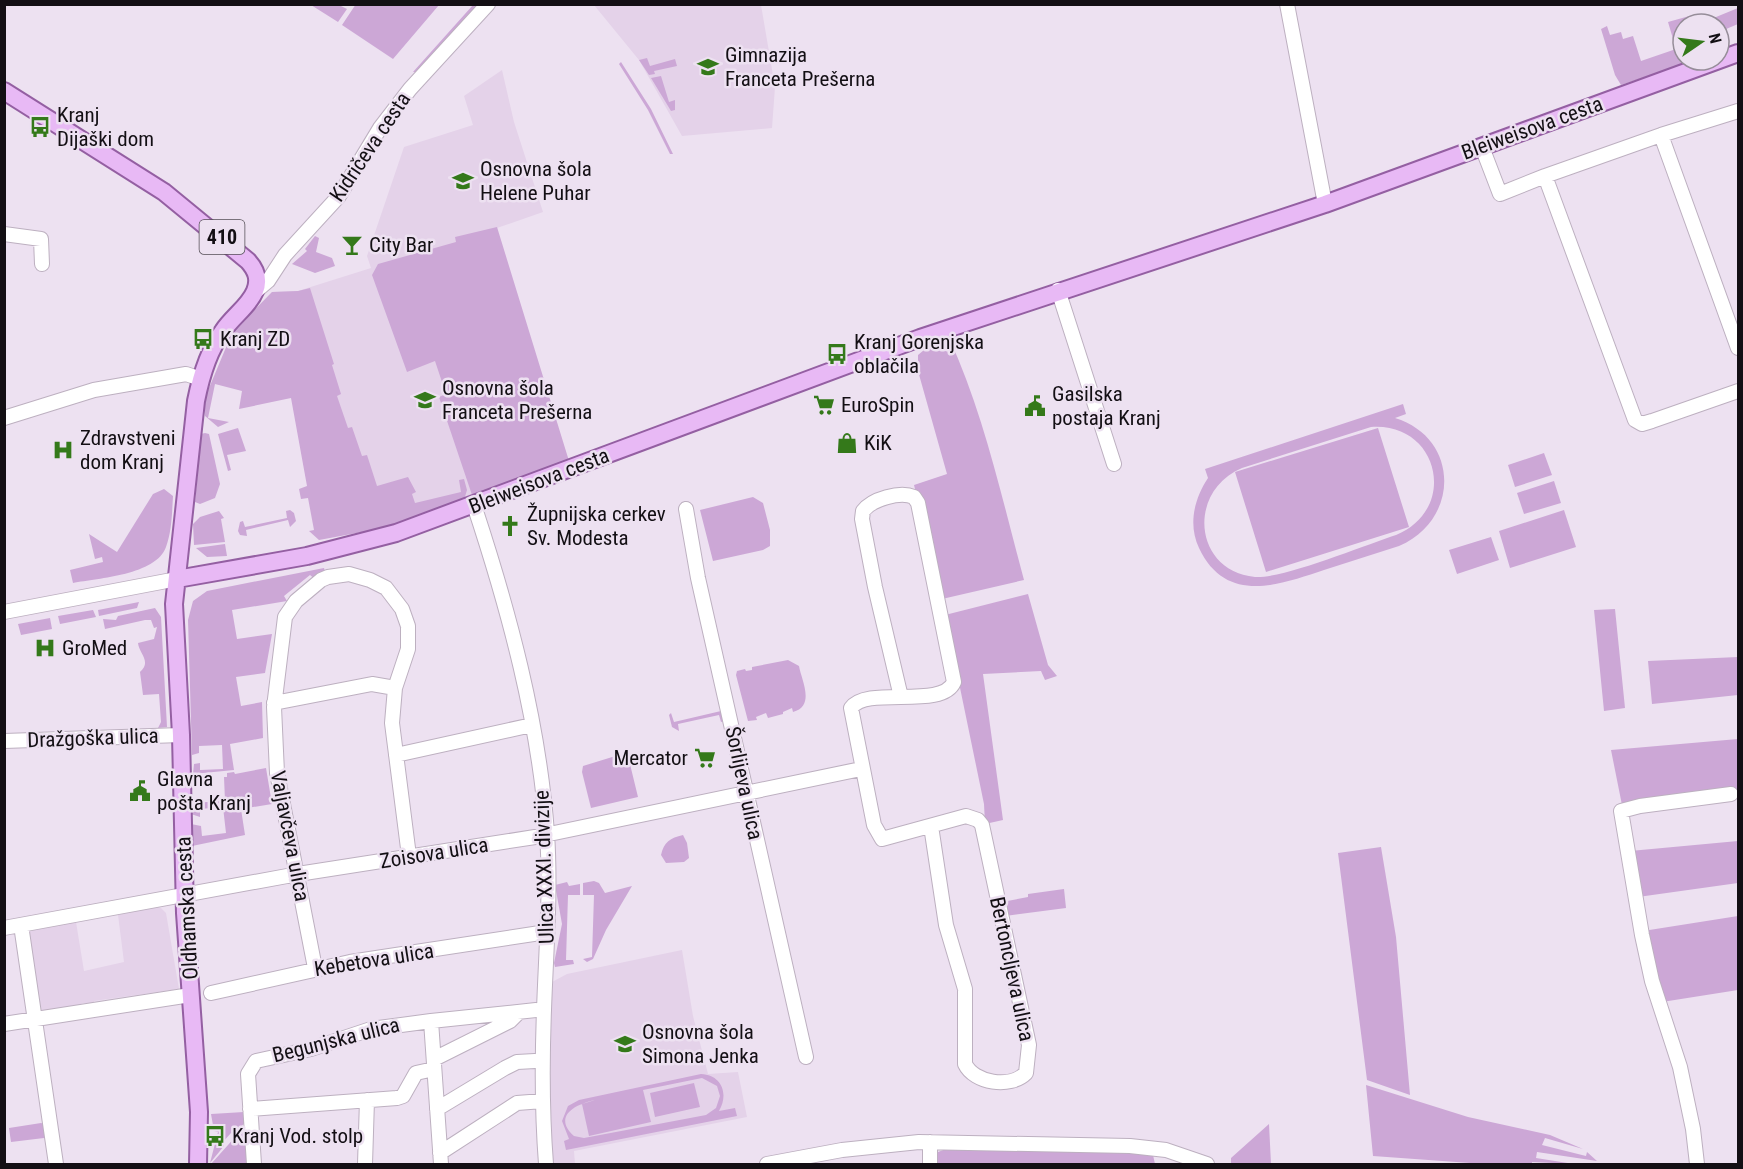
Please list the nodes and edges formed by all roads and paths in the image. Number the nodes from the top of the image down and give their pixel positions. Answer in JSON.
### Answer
{"nodes":[{"id":1,"x":488,"y":4,"type":"edge"},
{"id":2,"x":1287,"y":4,"type":"edge"},
{"id":3,"x":1738,"y":53,"type":"edge"},
{"id":4,"x":4,"y":91,"type":"edge"},
{"id":5,"x":1738,"y":111,"type":"edge"},
{"id":6,"x":1661,"y":135,"type":"junction"},
{"id":7,"x":1482,"y":147,"type":"junction"},
{"id":8,"x":1545,"y":176,"type":"junction"},
{"id":9,"x":1325,"y":204,"type":"junction"},
{"id":10,"x":4,"y":234,"type":"edge"},
{"id":11,"x":42,"y":264,"type":"dead end"},
{"id":12,"x":1058,"y":290,"type":"junction"},
{"id":13,"x":255,"y":292,"type":"junction"},
{"id":14,"x":1738,"y":348,"type":"edge"},
{"id":15,"x":201,"y":379,"type":"junction"},
{"id":16,"x":1738,"y":391,"type":"edge"},
{"id":17,"x":4,"y":418,"type":"edge"},
{"id":18,"x":1114,"y":464,"type":"dead end"},
{"id":19,"x":474,"y":505,"type":"junction"},
{"id":20,"x":686,"y":509,"type":"dead end"},
{"id":21,"x":177,"y":579,"type":"junction"},
{"id":22,"x":4,"y":612,"type":"edge"},
{"id":23,"x":394,"y":688,"type":"junction"},
{"id":24,"x":901,"y":697,"type":"junction"},
{"id":25,"x":274,"y":703,"type":"junction"},
{"id":26,"x":532,"y":725,"type":"junction"},
{"id":27,"x":181,"y":735,"type":"junction"},
{"id":28,"x":4,"y":741,"type":"edge"},
{"id":29,"x":396,"y":755,"type":"junction"},
{"id":30,"x":861,"y":769,"type":"junction"},
{"id":31,"x":746,"y":791,"type":"junction"},
{"id":32,"x":1731,"y":794,"type":"dead end"},
{"id":33,"x":931,"y":826,"type":"junction"},
{"id":34,"x":547,"y":834,"type":"junction"},
{"id":35,"x":409,"y":856,"type":"junction"},
{"id":36,"x":298,"y":874,"type":"junction"},
{"id":37,"x":184,"y":895,"type":"junction"},
{"id":38,"x":21,"y":925,"type":"junction"},
{"id":39,"x":4,"y":928,"type":"edge"},
{"id":40,"x":540,"y":933,"type":"dead end"},
{"id":41,"x":315,"y":968,"type":"junction"},
{"id":42,"x":211,"y":993,"type":"dead end"},
{"id":43,"x":184,"y":996,"type":"dead end"},
{"id":44,"x":536,"y":1010,"type":"dead end"},
{"id":45,"x":519,"y":1012,"type":"junction"},
{"id":46,"x":35,"y":1019,"type":"junction"},
{"id":47,"x":431,"y":1021,"type":"junction"},
{"id":48,"x":4,"y":1024,"type":"edge"},
{"id":49,"x":806,"y":1057,"type":"dead end"},
{"id":50,"x":535,"y":1061,"type":"dead end"},
{"id":51,"x":434,"y":1064,"type":"junction"},
{"id":52,"x":367,"y":1100,"type":"junction"},
{"id":53,"x":543,"y":1101,"type":"junction"},
{"id":54,"x":254,"y":1109,"type":"junction"},
{"id":55,"x":437,"y":1109,"type":"junction"},
{"id":56,"x":930,"y":1142,"type":"junction"},
{"id":57,"x":440,"y":1159,"type":"edge"},
{"id":58,"x":56,"y":1164,"type":"edge"},
{"id":59,"x":198,"y":1164,"type":"edge"},
{"id":60,"x":254,"y":1164,"type":"edge"},
{"id":61,"x":365,"y":1164,"type":"edge"},
{"id":62,"x":546,"y":1164,"type":"edge"},
{"id":63,"x":767,"y":1164,"type":"edge"},
{"id":64,"x":930,"y":1164,"type":"edge"},
{"id":65,"x":1208,"y":1164,"type":"edge"},
{"id":66,"x":1697,"y":1164,"type":"edge"}],
"edges":[{"from":1,"to":13,"type":"street","name":"Kidričeva cesta"},
{"from":2,"to":9,"type":"street"},
{"from":3,"to":7,"type":"main road","name":"Bleiweisova cesta"},
{"from":4,"to":13,"type":"main road","number":"410"},
{"from":5,"to":6,"type":"street"},
{"from":6,"to":8,"type":"street"},
{"from":6,"to":14,"type":"street"},
{"from":7,"to":8,"type":"street"},
{"from":7,"to":9,"type":"main road","name":"Bleiweisova cesta"},
{"from":8,"to":16,"type":"street"},
{"from":9,"to":12,"type":"main road","name":"Bleiweisova cesta"},
{"from":10,"to":11,"type":"street"},
{"from":12,"to":18,"type":"street"},
{"from":12,"to":19,"type":"main road","name":"Bleiweisova cesta"},
{"from":13,"to":15,"type":"main road","name":"Kidričeva cesta"},
{"from":15,"to":17,"type":"street"},
{"from":15,"to":21,"type":"main road","name":"Kidričeva cesta"},
{"from":19,"to":21,"type":"main road","name":"Bleiweisova cesta"},
{"from":19,"to":26,"type":"street","name":"Ulica XXXI. divizije"},
{"from":20,"to":31,"type":"street","name":"Šorlijeva ulica"},
{"from":21,"to":22,"type":"street","name":"Bleiweisova cesta"},
{"from":21,"to":27,"type":"main road","name":"Oldhamska cesta"},
{"from":23,"to":25,"type":"street"},
{"from":23,"to":25,"type":"street","name":"Valjavčeva ulica"},
{"from":23,"to":29,"type":"street","name":"Valjavčeva ulica"},
{"from":24,"to":24,"type":"street","name":"Bertoncljeva ulica"},
{"from":24,"to":30,"type":"street","name":"Bertoncljeva ulica"},
{"from":25,"to":36,"type":"street","name":"Valjavčeva ulica"},
{"from":26,"to":29,"type":"street"},
{"from":26,"to":34,"type":"street","name":"Ulica XXXI. divizije"},
{"from":27,"to":28,"type":"street","name":"Dražgoška ulica"},
{"from":27,"to":37,"type":"main road","name":"Oldhamska cesta"},
{"from":29,"to":35,"type":"street","name":"Valjavčeva ulica"},
{"from":30,"to":31,"type":"street","name":"Zoisova ulica"},
{"from":30,"to":33,"type":"street","name":"Bertoncljeva ulica"},
{"from":31,"to":34,"type":"street","name":"Zoisova ulica"},
{"from":31,"to":49,"type":"street","name":"Šorlijeva ulica"},
{"from":32,"to":66,"type":"street"},
{"from":33,"to":33,"type":"street","name":"Bertoncljeva ulica"},
{"from":34,"to":35,"type":"street","name":"Zoisova ulica"},
{"from":34,"to":53,"type":"street","name":"Ulica XXXI. divizije"},
{"from":35,"to":36,"type":"street","name":"Zoisova ulica"},
{"from":36,"to":37,"type":"street","name":"Zoisova ulica"},
{"from":36,"to":41,"type":"street","name":"Valjavčeva ulica"},
{"from":37,"to":38,"type":"street","name":"Zoisova ulica"},
{"from":37,"to":59,"type":"main road","name":"Oldhamska cesta"},
{"from":38,"to":39,"type":"street","name":"Zoisova ulica"},
{"from":38,"to":46,"type":"street"},
{"from":40,"to":41,"type":"street","name":"Kebetova ulica"},
{"from":41,"to":42,"type":"street","name":"Kebetova ulica"},
{"from":43,"to":46,"type":"street"},
{"from":44,"to":45,"type":"street","name":"Begunjska ulica"},
{"from":45,"to":47,"type":"street","name":"Begunjska ulica"},
{"from":45,"to":51,"type":"street","name":"Begunjska ulica"},
{"from":46,"to":48,"type":"street"},
{"from":46,"to":58,"type":"street"},
{"from":47,"to":51,"type":"street","name":"Begunjska ulica"},
{"from":47,"to":54,"type":"street","name":"Begunjska ulica"},
{"from":50,"to":55,"type":"street"},
{"from":51,"to":52,"type":"street","name":"Begunjska ulica"},
{"from":51,"to":55,"type":"street","name":"Begunjska ulica"},
{"from":52,"to":54,"type":"street","name":"Begunjska ulica"},
{"from":52,"to":61,"type":"street"},
{"from":53,"to":57,"type":"street","name":"Begunjska ulica"},
{"from":53,"to":62,"type":"street","name":"Ulica XXXI. divizije"},
{"from":54,"to":60,"type":"street","name":"Begunjska ulica"},
{"from":55,"to":57,"type":"street","name":"Begunjska ulica"},
{"from":56,"to":63,"type":"street"},
{"from":56,"to":64,"type":"street"},
{"from":56,"to":65,"type":"street"}]}
